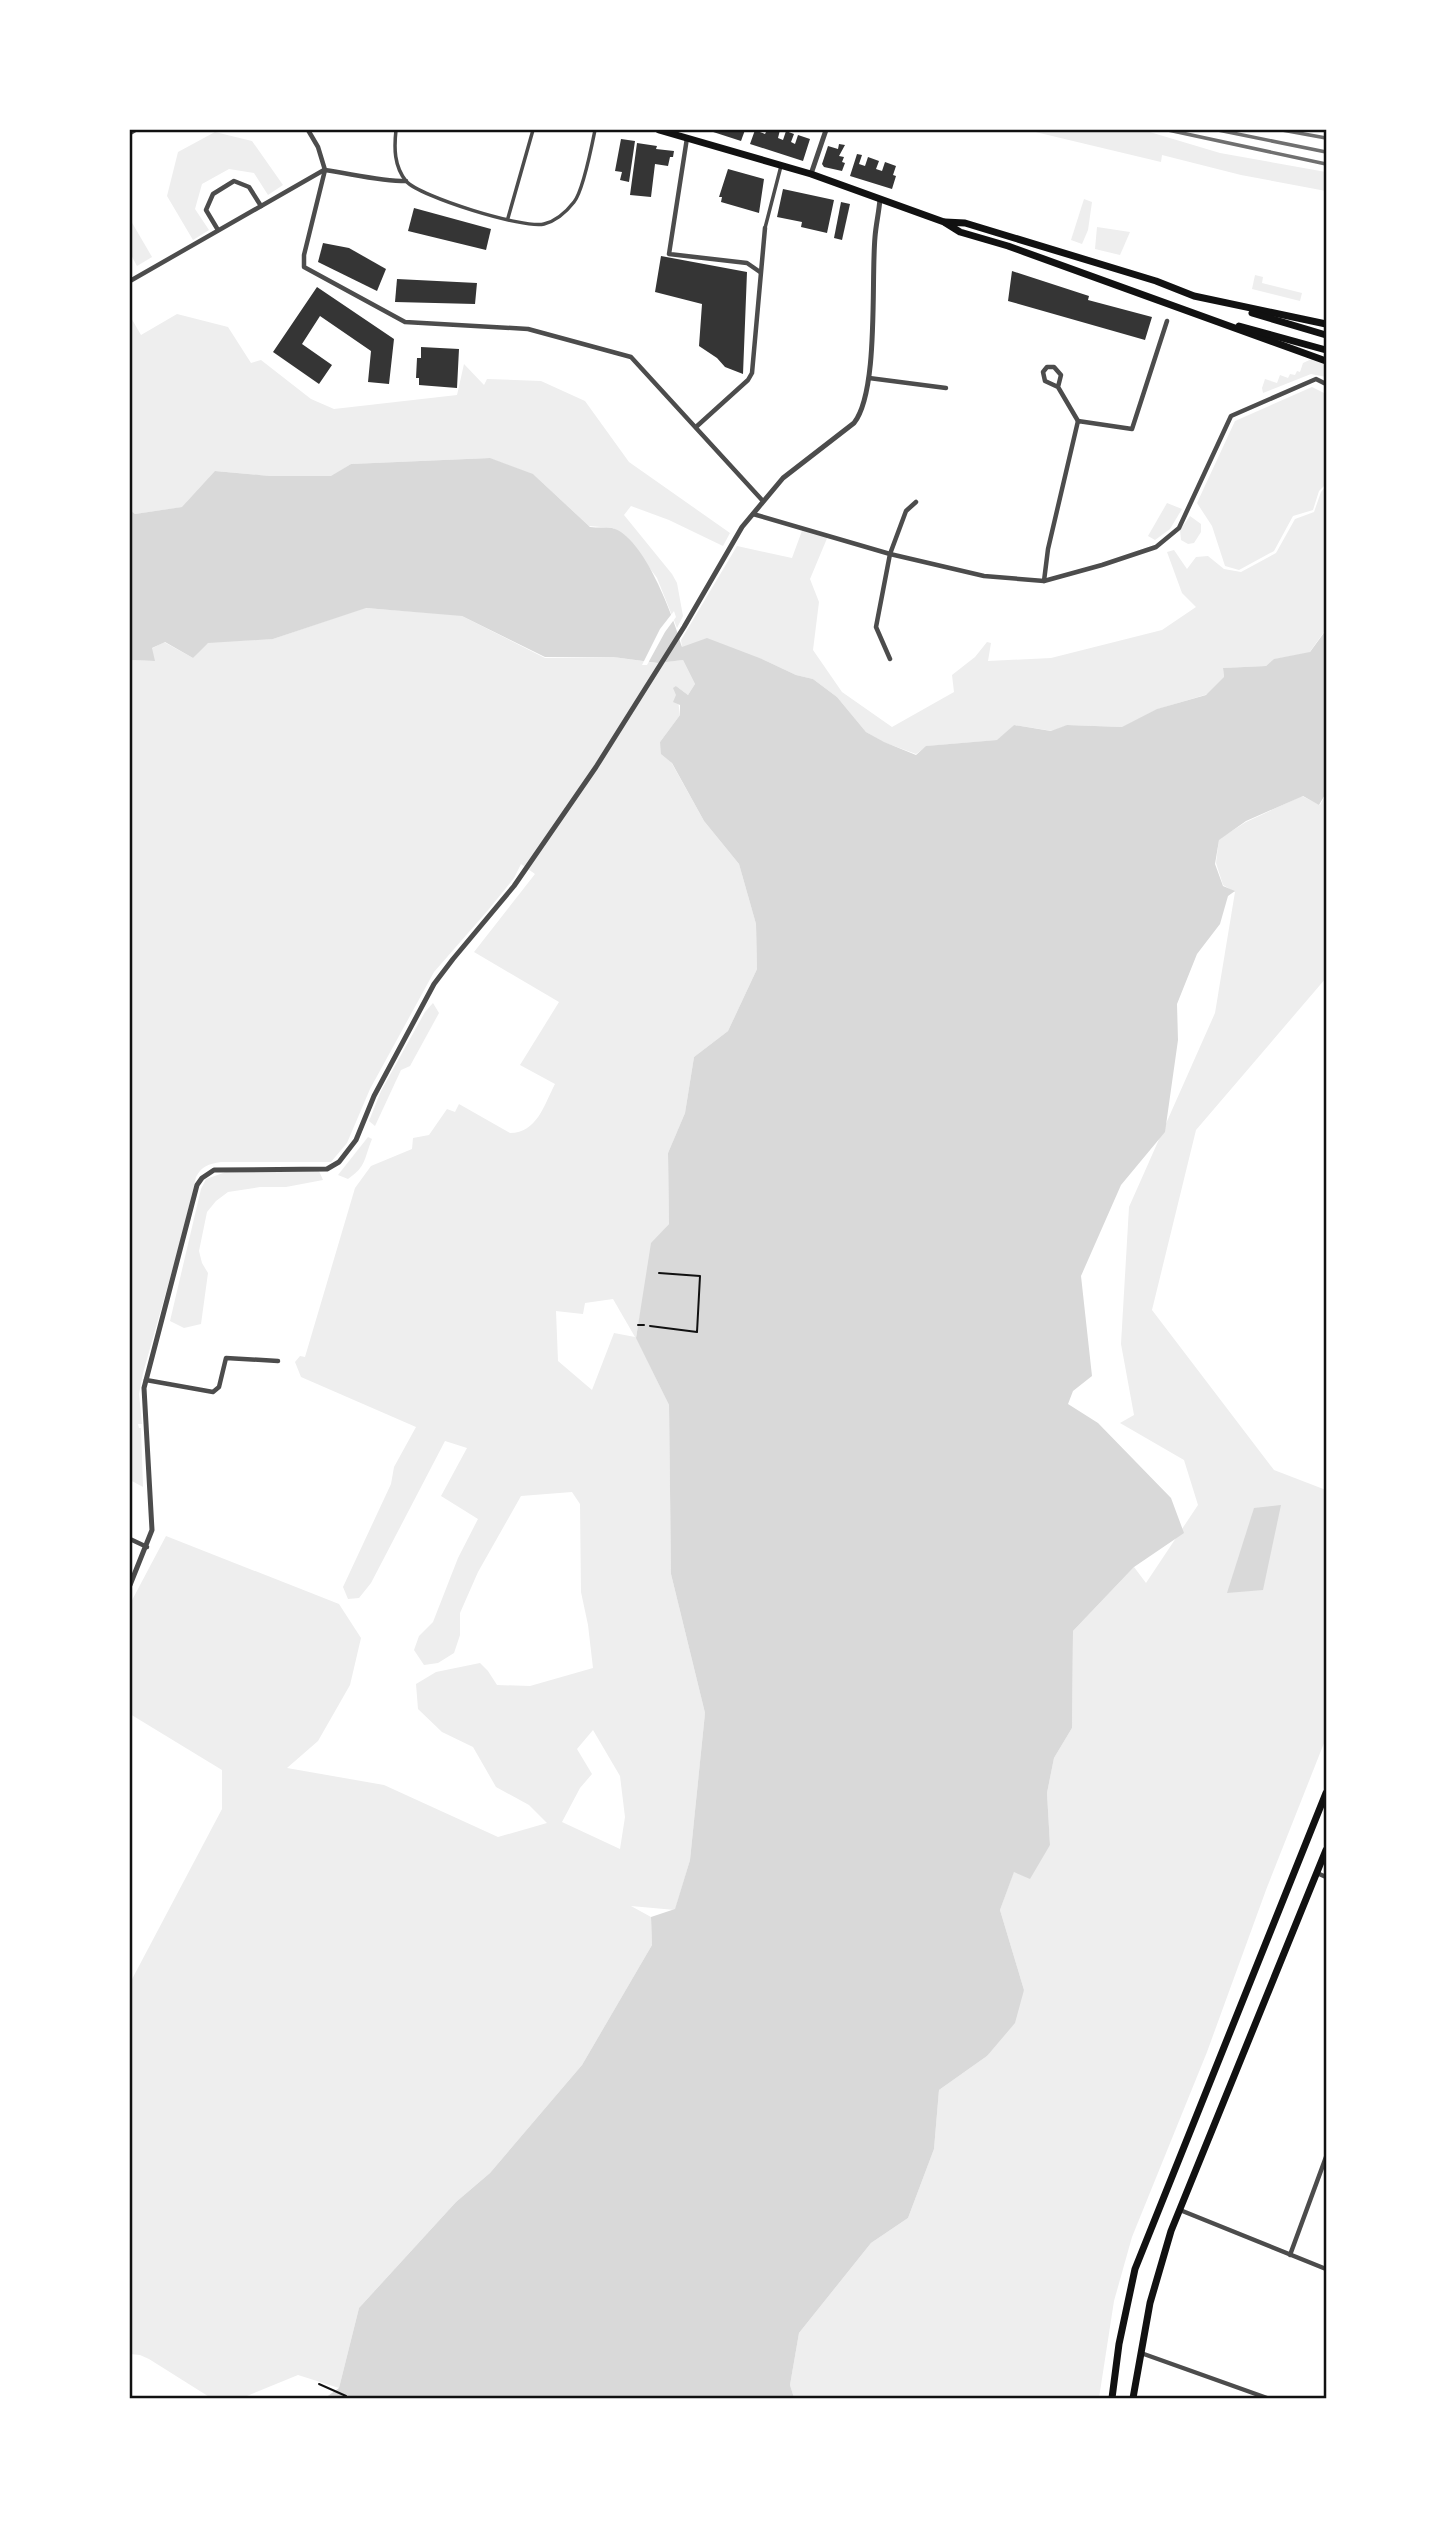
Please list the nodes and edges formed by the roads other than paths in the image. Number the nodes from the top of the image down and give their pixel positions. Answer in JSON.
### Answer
{"nodes":[{"id":1,"x":135,"y":130,"type":"edge"},
{"id":2,"x":308,"y":130,"type":"edge"},
{"id":3,"x":396,"y":130,"type":"edge"},
{"id":4,"x":533,"y":130,"type":"edge"},
{"id":5,"x":595,"y":130,"type":"edge"},
{"id":6,"x":659,"y":130,"type":"edge"},
{"id":7,"x":826,"y":130,"type":"edge"},
{"id":8,"x":130,"y":133,"type":"edge"},
{"id":9,"x":687,"y":137,"type":"junction"},
{"id":10,"x":781,"y":166,"type":"junction"},
{"id":11,"x":325,"y":170,"type":"junction"},
{"id":12,"x":811,"y":174,"type":"junction"},
{"id":13,"x":406,"y":181,"type":"junction"},
{"id":14,"x":880,"y":200,"type":"junction"},
{"id":15,"x":261,"y":206,"type":"junction"},
{"id":16,"x":508,"y":218,"type":"junction"},
{"id":17,"x":944,"y":222,"type":"junction"},
{"id":18,"x":765,"y":228,"type":"joint"},
{"id":19,"x":218,"y":230,"type":"junction"},
{"id":20,"x":760,"y":272,"type":"junction"},
{"id":21,"x":130,"y":281,"type":"edge"},
{"id":22,"x":1194,"y":296,"type":"junction"},
{"id":23,"x":1187,"y":312,"type":"junction"},
{"id":24,"x":1167,"y":321,"type":"dead end"},
{"id":25,"x":1326,"y":324,"type":"edge"},
{"id":26,"x":1326,"y":335,"type":"edge"},
{"id":27,"x":1326,"y":350,"type":"edge"},
{"id":28,"x":1326,"y":361,"type":"edge"},
{"id":29,"x":869,"y":378,"type":"junction"},
{"id":30,"x":1326,"y":384,"type":"edge"},
{"id":31,"x":1058,"y":387,"type":"junction"},
{"id":32,"x":946,"y":388,"type":"dead end"},
{"id":33,"x":1078,"y":421,"type":"junction"},
{"id":34,"x":696,"y":427,"type":"junction"},
{"id":35,"x":762,"y":500,"type":"junction"},
{"id":36,"x":916,"y":502,"type":"dead end"},
{"id":37,"x":752,"y":514,"type":"junction"},
{"id":38,"x":890,"y":554,"type":"junction"},
{"id":39,"x":1044,"y":581,"type":"junction"},
{"id":40,"x":890,"y":659,"type":"dead end"},
{"id":41,"x":278,"y":1362,"type":"dead end"},
{"id":42,"x":146,"y":1380,"type":"junction"},
{"id":43,"x":130,"y":1539,"type":"edge"},
{"id":44,"x":147,"y":1547,"type":"junction"},
{"id":45,"x":130,"y":1585,"type":"edge"},
{"id":46,"x":1326,"y":1793,"type":"edge"},
{"id":47,"x":1326,"y":1850,"type":"edge"},
{"id":48,"x":1317,"y":1873,"type":"junction"},
{"id":49,"x":1326,"y":1877,"type":"edge"},
{"id":50,"x":1326,"y":2157,"type":"edge"},
{"id":51,"x":1180,"y":2210,"type":"junction"},
{"id":52,"x":1290,"y":2255,"type":"junction"},
{"id":53,"x":1326,"y":2269,"type":"edge"},
{"id":54,"x":1140,"y":2353,"type":"junction"},
{"id":55,"x":1111,"y":2399,"type":"edge"},
{"id":56,"x":1133,"y":2399,"type":"edge"},
{"id":57,"x":1267,"y":2399,"type":"edge"}],
"edges":[{"from":1,"to":8,"type":"street"},
{"from":2,"to":11,"type":"street"},
{"from":3,"to":13,"type":"street"},
{"from":4,"to":16,"type":"street"},
{"from":5,"to":16,"type":"street"},
{"from":6,"to":9,"type":"main road"},
{"from":7,"to":12,"type":"street"},
{"from":9,"to":10,"type":"main road"},
{"from":9,"to":20,"type":"street"},
{"from":10,"to":12,"type":"main road"},
{"from":10,"to":18,"type":"street"},
{"from":11,"to":13,"type":"street"},
{"from":11,"to":15,"type":"street"},
{"from":11,"to":34,"type":"street"},
{"from":12,"to":14,"type":"main road"},
{"from":13,"to":16,"type":"street"},
{"from":14,"to":17,"type":"main road"},
{"from":14,"to":29,"type":"street"},
{"from":15,"to":19,"type":"street"},
{"from":15,"to":19,"type":"street"},
{"from":17,"to":22,"type":"main road"},
{"from":17,"to":23,"type":"main road"},
{"from":18,"to":20,"type":"street"},
{"from":19,"to":21,"type":"street"},
{"from":20,"to":34,"type":"street"},
{"from":22,"to":25,"type":"main road"},
{"from":22,"to":26,"type":"main road"},
{"from":23,"to":27,"type":"main road"},
{"from":23,"to":28,"type":"main road"},
{"from":24,"to":33,"type":"street"},
{"from":29,"to":32,"type":"street"},
{"from":29,"to":35,"type":"street"},
{"from":30,"to":39,"type":"street"},
{"from":31,"to":31,"type":"street"},
{"from":31,"to":33,"type":"street"},
{"from":33,"to":39,"type":"street"},
{"from":34,"to":35,"type":"street"},
{"from":35,"to":37,"type":"street"},
{"from":36,"to":38,"type":"street"},
{"from":37,"to":38,"type":"street"},
{"from":37,"to":42,"type":"street"},
{"from":38,"to":39,"type":"street"},
{"from":38,"to":40,"type":"street"},
{"from":41,"to":42,"type":"street"},
{"from":42,"to":44,"type":"street"},
{"from":43,"to":44,"type":"street"},
{"from":44,"to":45,"type":"street"},
{"from":46,"to":55,"type":"main road"},
{"from":47,"to":48,"type":"main road"},
{"from":48,"to":49,"type":"street"},
{"from":48,"to":51,"type":"main road"},
{"from":50,"to":52,"type":"street"},
{"from":51,"to":52,"type":"street"},
{"from":51,"to":54,"type":"main road"},
{"from":52,"to":53,"type":"street"},
{"from":54,"to":56,"type":"main road"},
{"from":54,"to":57,"type":"street"}]}
